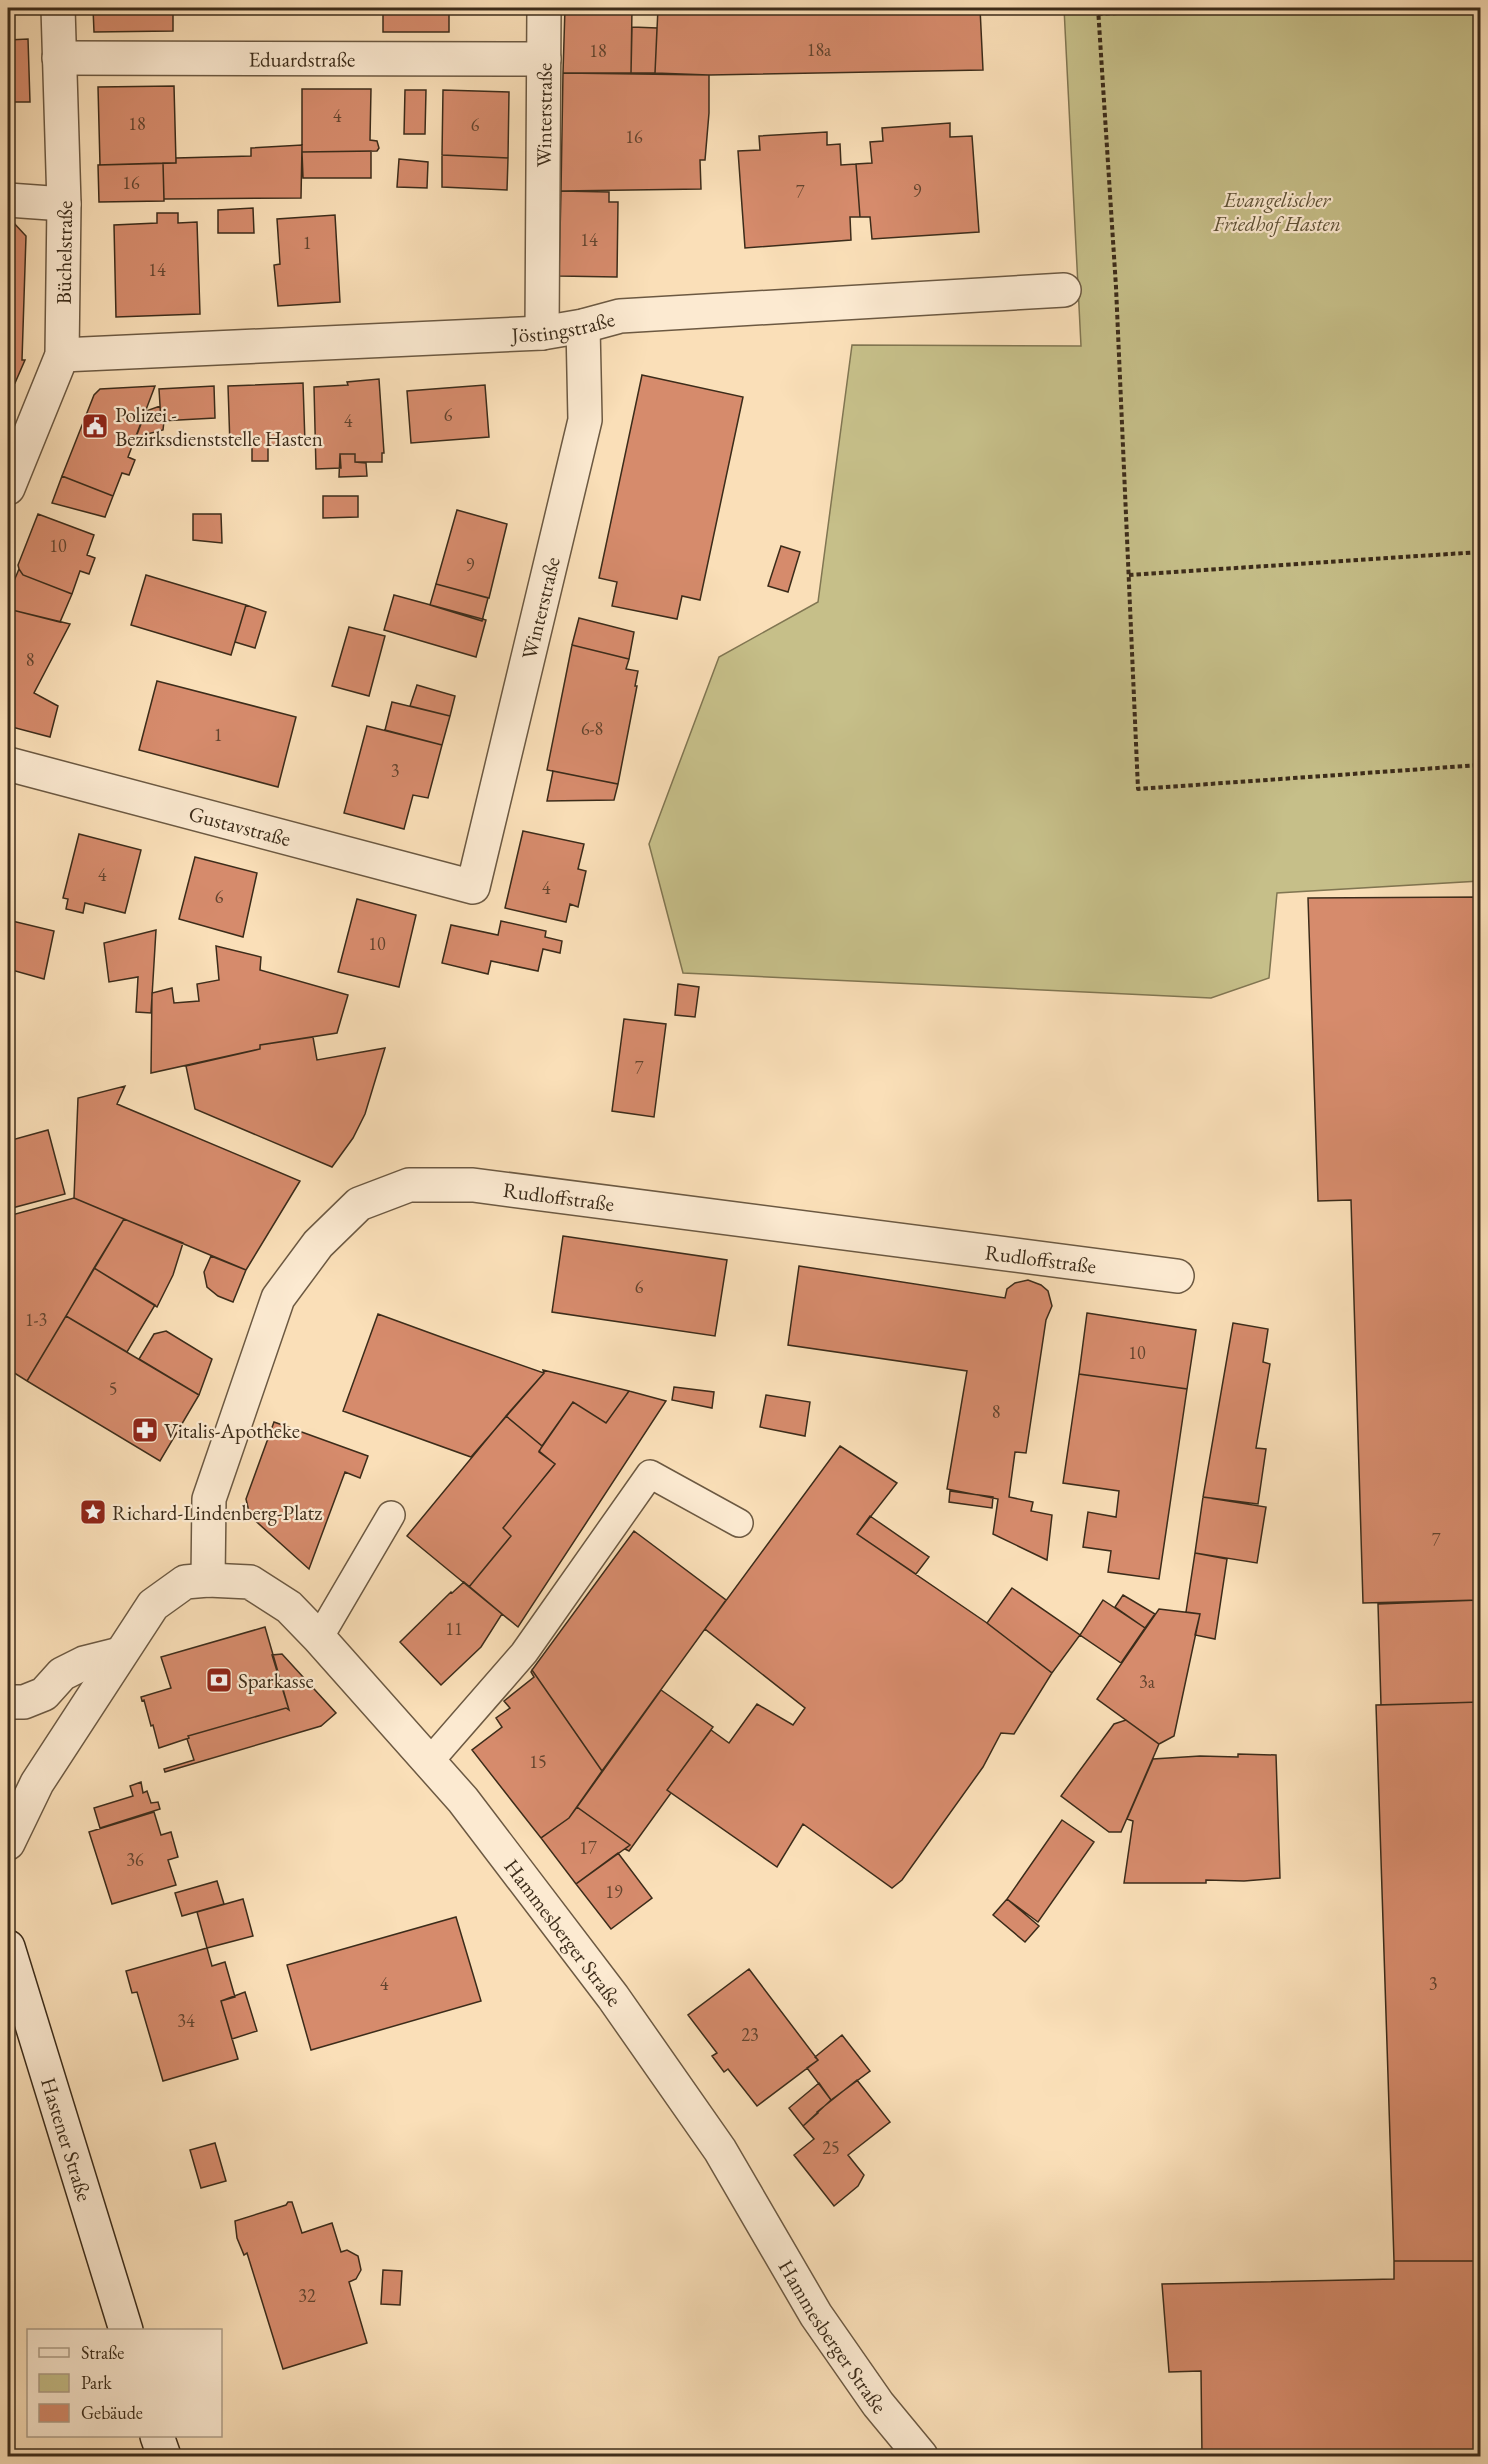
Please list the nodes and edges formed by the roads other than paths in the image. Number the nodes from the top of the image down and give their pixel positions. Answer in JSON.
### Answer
{"nodes":[{"id":1,"x":58,"y":8,"type":"edge"},
{"id":2,"x":544,"y":8,"type":"edge"},
{"id":3,"x":59,"y":58,"type":"junction"},
{"id":4,"x":544,"y":59,"type":"junction"},
{"id":5,"x":8,"y":200,"type":"edge"},
{"id":6,"x":64,"y":204,"type":"junction"},
{"id":7,"x":1064,"y":290,"type":"dead end"},
{"id":8,"x":583,"y":326,"type":"junction"},
{"id":9,"x":542,"y":333,"type":"junction"},
{"id":10,"x":62,"y":355,"type":"junction"},
{"id":11,"x":8,"y":488,"type":"edge"},
{"id":12,"x":8,"y":764,"type":"edge"},
{"id":13,"x":473,"y":887,"type":"joint"},
{"id":14,"x":1178,"y":1276,"type":"dead end"},
{"id":15,"x":391,"y":1515,"type":"dead end"},
{"id":16,"x":739,"y":1523,"type":"dead end"},
{"id":17,"x":208,"y":1580,"type":"junction"},
{"id":18,"x":319,"y":1638,"type":"junction"},
{"id":19,"x":120,"y":1654,"type":"junction"},
{"id":20,"x":8,"y":1702,"type":"edge"},
{"id":21,"x":429,"y":1762,"type":"junction"},
{"id":22,"x":8,"y":1843,"type":"edge"},
{"id":23,"x":8,"y":1947,"type":"edge"},
{"id":24,"x":125,"y":2329,"type":"edge"},
{"id":25,"x":157,"y":2437,"type":"edge"},
{"id":26,"x":164,"y":2457,"type":"edge"},
{"id":27,"x":921,"y":2457,"type":"edge"}],
"edges":[{"from":1,"to":3,"type":"street","name":"Büchelstraße"},
{"from":2,"to":4,"type":"street","name":"Winterstraße"},
{"from":3,"to":4,"type":"street","name":"Eduardstraße"},
{"from":3,"to":6,"type":"street","name":"Büchelstraße"},
{"from":4,"to":9,"type":"street","name":"Winterstraße"},
{"from":5,"to":6,"type":"street"},
{"from":6,"to":10,"type":"street","name":"Büchelstraße"},
{"from":7,"to":8,"type":"street","name":"Jöstingstraße"},
{"from":8,"to":9,"type":"street","name":"Jöstingstraße"},
{"from":8,"to":13,"type":"street","name":"Winterstraße"},
{"from":9,"to":10,"type":"street","name":"Jöstingstraße"},
{"from":10,"to":11,"type":"street","name":"Büchelstraße"},
{"from":12,"to":13,"type":"street","name":"Gustavstraße"},
{"from":14,"to":17,"type":"street","name":"Rudloffstraße"},
{"from":15,"to":18,"type":"lane"},
{"from":16,"to":21,"type":"lane"},
{"from":17,"to":18,"type":"street","name":"Hammesberger Straße"},
{"from":17,"to":19,"type":"street","name":"Hammesberger Straße"},
{"from":18,"to":21,"type":"street","name":"Hammesberger Straße"},
{"from":19,"to":20,"type":"street"},
{"from":19,"to":22,"type":"street","name":"Hammesberger Straße"},
{"from":21,"to":27,"type":"street","name":"Hammesberger Straße"},
{"from":23,"to":24,"type":"street","name":"Hastener Straße"},
{"from":25,"to":26,"type":"street"}]}
